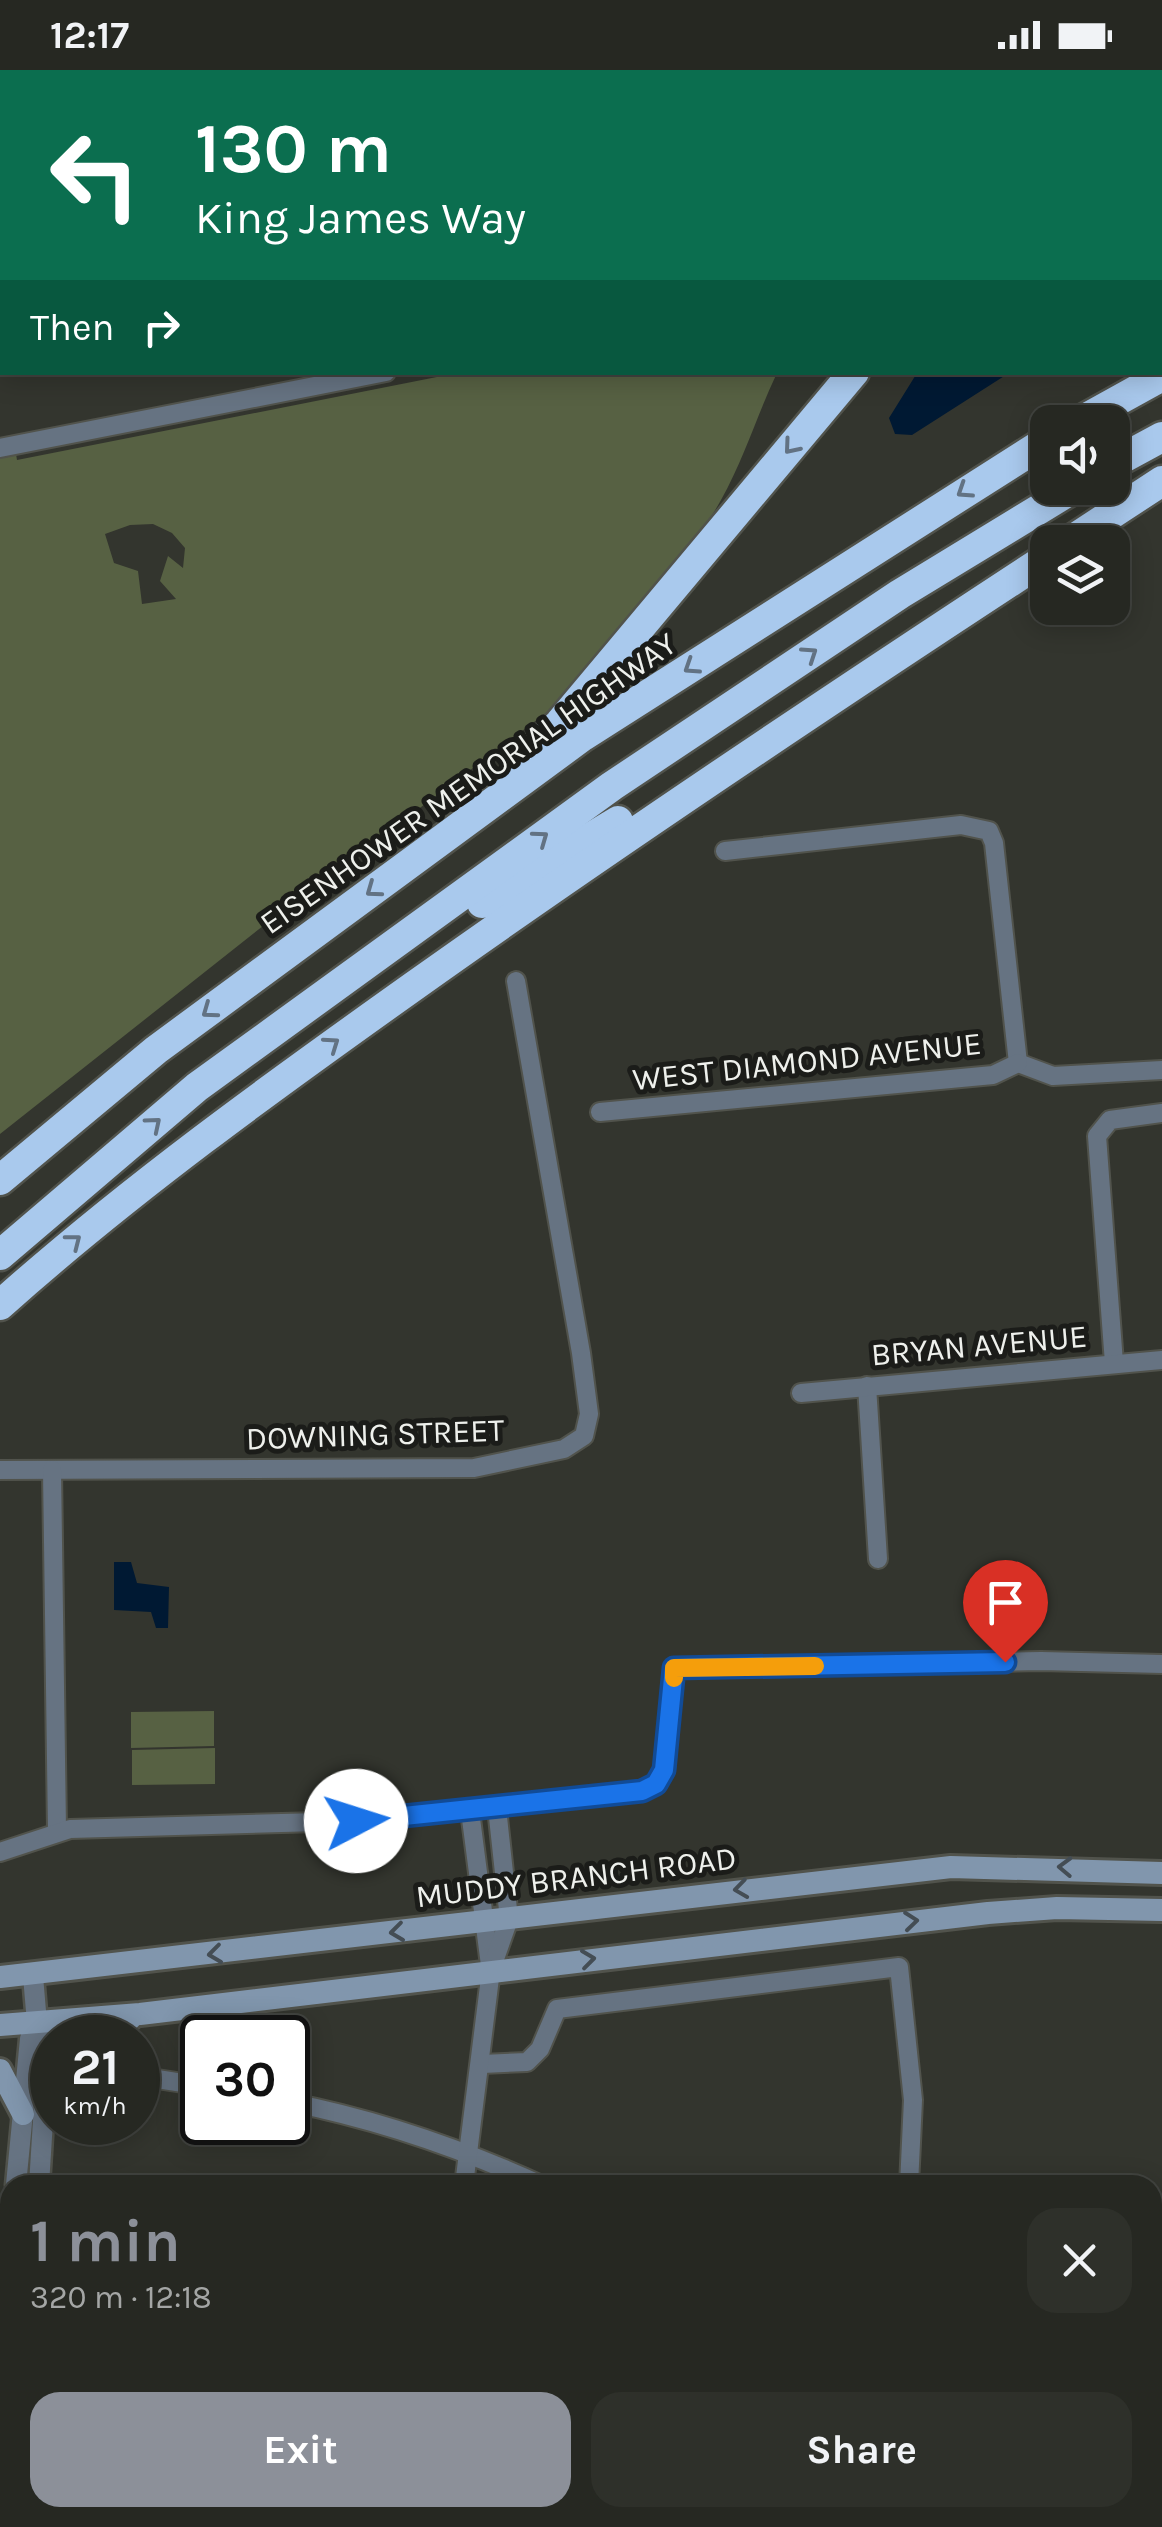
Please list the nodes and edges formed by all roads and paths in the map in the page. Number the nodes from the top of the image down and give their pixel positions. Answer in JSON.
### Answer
{"nodes":[{"id":1,"x":371,"y":375,"type":"edge"},
{"id":2,"x":851,"y":375,"type":"edge"},
{"id":3,"x":1162,"y":376,"type":"edge"},
{"id":4,"x":1110,"y":405,"type":"edge"},
{"id":5,"x":1162,"y":437,"type":"edge"},
{"id":6,"x":0,"y":448,"type":"edge"},
{"id":7,"x":1030,"y":451,"type":"edge"},
{"id":8,"x":1130,"y":454,"type":"edge"},
{"id":9,"x":1162,"y":482,"type":"edge"},
{"id":10,"x":1046,"y":505,"type":"edge"},
{"id":11,"x":1095,"y":525,"type":"edge"},
{"id":12,"x":1030,"y":568,"type":"edge"},
{"id":13,"x":958,"y":615,"type":"junction"},
{"id":14,"x":452,"y":832,"type":"junction"},
{"id":15,"x":725,"y":851,"type":"dead end"},
{"id":16,"x":516,"y":981,"type":"dead end"},
{"id":17,"x":321,"y":998,"type":"junction"},
{"id":18,"x":1018,"y":1063,"type":"junction"},
{"id":19,"x":1162,"y":1070,"type":"edge"},
{"id":20,"x":600,"y":1112,"type":"dead end"},
{"id":21,"x":1162,"y":1113,"type":"edge"},
{"id":22,"x":0,"y":1180,"type":"edge"},
{"id":23,"x":0,"y":1255,"type":"edge"},
{"id":24,"x":0,"y":1304,"type":"edge"},
{"id":25,"x":1162,"y":1360,"type":"edge"},
{"id":26,"x":1114,"y":1363,"type":"junction"},
{"id":27,"x":866,"y":1386,"type":"junction"},
{"id":28,"x":801,"y":1392,"type":"dead end"},
{"id":29,"x":0,"y":1470,"type":"edge"},
{"id":30,"x":52,"y":1470,"type":"junction"},
{"id":31,"x":878,"y":1559,"type":"dead end"},
{"id":32,"x":1162,"y":1664,"type":"edge"},
{"id":33,"x":497,"y":1808,"type":"junction"},
{"id":34,"x":470,"y":1811,"type":"junction"},
{"id":35,"x":58,"y":1830,"type":"junction"},
{"id":36,"x":0,"y":1852,"type":"edge"},
{"id":37,"x":1162,"y":1873,"type":"edge"},
{"id":38,"x":1162,"y":1910,"type":"edge"},
{"id":39,"x":509,"y":1919,"type":"junction"},
{"id":40,"x":484,"y":1922,"type":"junction"},
{"id":41,"x":491,"y":1970,"type":"junction"},
{"id":42,"x":33,"y":1976,"type":"junction"},
{"id":43,"x":0,"y":1977,"type":"edge"},
{"id":44,"x":140,"y":2014,"type":"joint"},
{"id":45,"x":36,"y":2015,"type":"edge"},
{"id":46,"x":127,"y":2015,"type":"edge"},
{"id":47,"x":30,"y":2023,"type":"edge"},
{"id":48,"x":0,"y":2025,"type":"edge"},
{"id":49,"x":30,"y":2039,"type":"edge"},
{"id":50,"x":482,"y":2064,"type":"junction"},
{"id":51,"x":0,"y":2070,"type":"edge"},
{"id":52,"x":310,"y":2106,"type":"edge"},
{"id":53,"x":24,"y":2114,"type":"junction"},
{"id":54,"x":43,"y":2145,"type":"edge"},
{"id":55,"x":470,"y":2154,"type":"junction"},
{"id":56,"x":17,"y":2175,"type":"edge"},
{"id":57,"x":40,"y":2175,"type":"edge"},
{"id":58,"x":466,"y":2175,"type":"edge"},
{"id":59,"x":518,"y":2175,"type":"edge"},
{"id":60,"x":909,"y":2175,"type":"edge"}],
"edges":[{"from":1,"to":6,"type":"street"},
{"from":2,"to":14,"type":"highway","one_way":true},
{"from":3,"to":4,"type":"highway"},
{"from":5,"to":8,"type":"highway"},
{"from":7,"to":14,"type":"highway","name":"EISENHOWER MEMORIAL HIGHWAY","one_way":true},
{"from":9,"to":11,"type":"highway"},
{"from":17,"to":10,"type":"highway","one_way":true},
{"from":12,"to":13,"type":"highway"},
{"from":13,"to":17,"type":"highway"},
{"from":24,"to":13,"type":"highway","one_way":true},
{"from":14,"to":22,"type":"highway","name":"EISENHOWER MEMORIAL HIGHWAY","one_way":true},
{"from":15,"to":18,"type":"street","name":"WEST DIAMOND AVENUE"},
{"from":16,"to":30,"type":"street","name":"DOWNING STREET"},
{"from":23,"to":17,"type":"highway","one_way":true},
{"from":18,"to":19,"type":"street","name":"WEST DIAMOND AVENUE"},
{"from":18,"to":20,"type":"street","name":"WEST DIAMOND AVENUE"},
{"from":21,"to":26,"type":"street"},
{"from":25,"to":26,"type":"street","name":"BRYAN AVENUE"},
{"from":26,"to":27,"type":"street","name":"BRYAN AVENUE"},
{"from":27,"to":28,"type":"street","name":"BRYAN AVENUE"},
{"from":27,"to":31,"type":"street"},
{"from":29,"to":30,"type":"street","name":"DOWNING STREET"},
{"from":30,"to":35,"type":"street"},
{"from":32,"to":33,"type":"street"},
{"from":33,"to":34,"type":"street"},
{"from":33,"to":39,"type":"street"},
{"from":34,"to":35,"type":"street"},
{"from":34,"to":40,"type":"street"},
{"from":35,"to":36,"type":"street"},
{"from":37,"to":39,"type":"main road","name":"MUDDY BRANCH ROAD","one_way":true},
{"from":41,"to":38,"type":"main road","one_way":true},
{"from":39,"to":40,"type":"main road","name":"MUDDY BRANCH ROAD"},
{"from":39,"to":41,"type":"street"},
{"from":40,"to":41,"type":"street"},
{"from":40,"to":42,"type":"main road","name":"MUDDY BRANCH ROAD","one_way":true},
{"from":41,"to":44,"type":"main road"},
{"from":41,"to":50,"type":"street"},
{"from":42,"to":43,"type":"main road","name":"MUDDY BRANCH ROAD"},
{"from":42,"to":45,"type":"street"},
{"from":44,"to":46,"type":"main road"},
{"from":47,"to":48,"type":"main road"},
{"from":49,"to":53,"type":"street"},
{"from":50,"to":55,"type":"street"},
{"from":50,"to":60,"type":"street"},
{"from":51,"to":53,"type":"main road"},
{"from":52,"to":55,"type":"street"},
{"from":53,"to":56,"type":"street"},
{"from":54,"to":57,"type":"street"},
{"from":55,"to":58,"type":"street"},
{"from":55,"to":59,"type":"street"}]}
